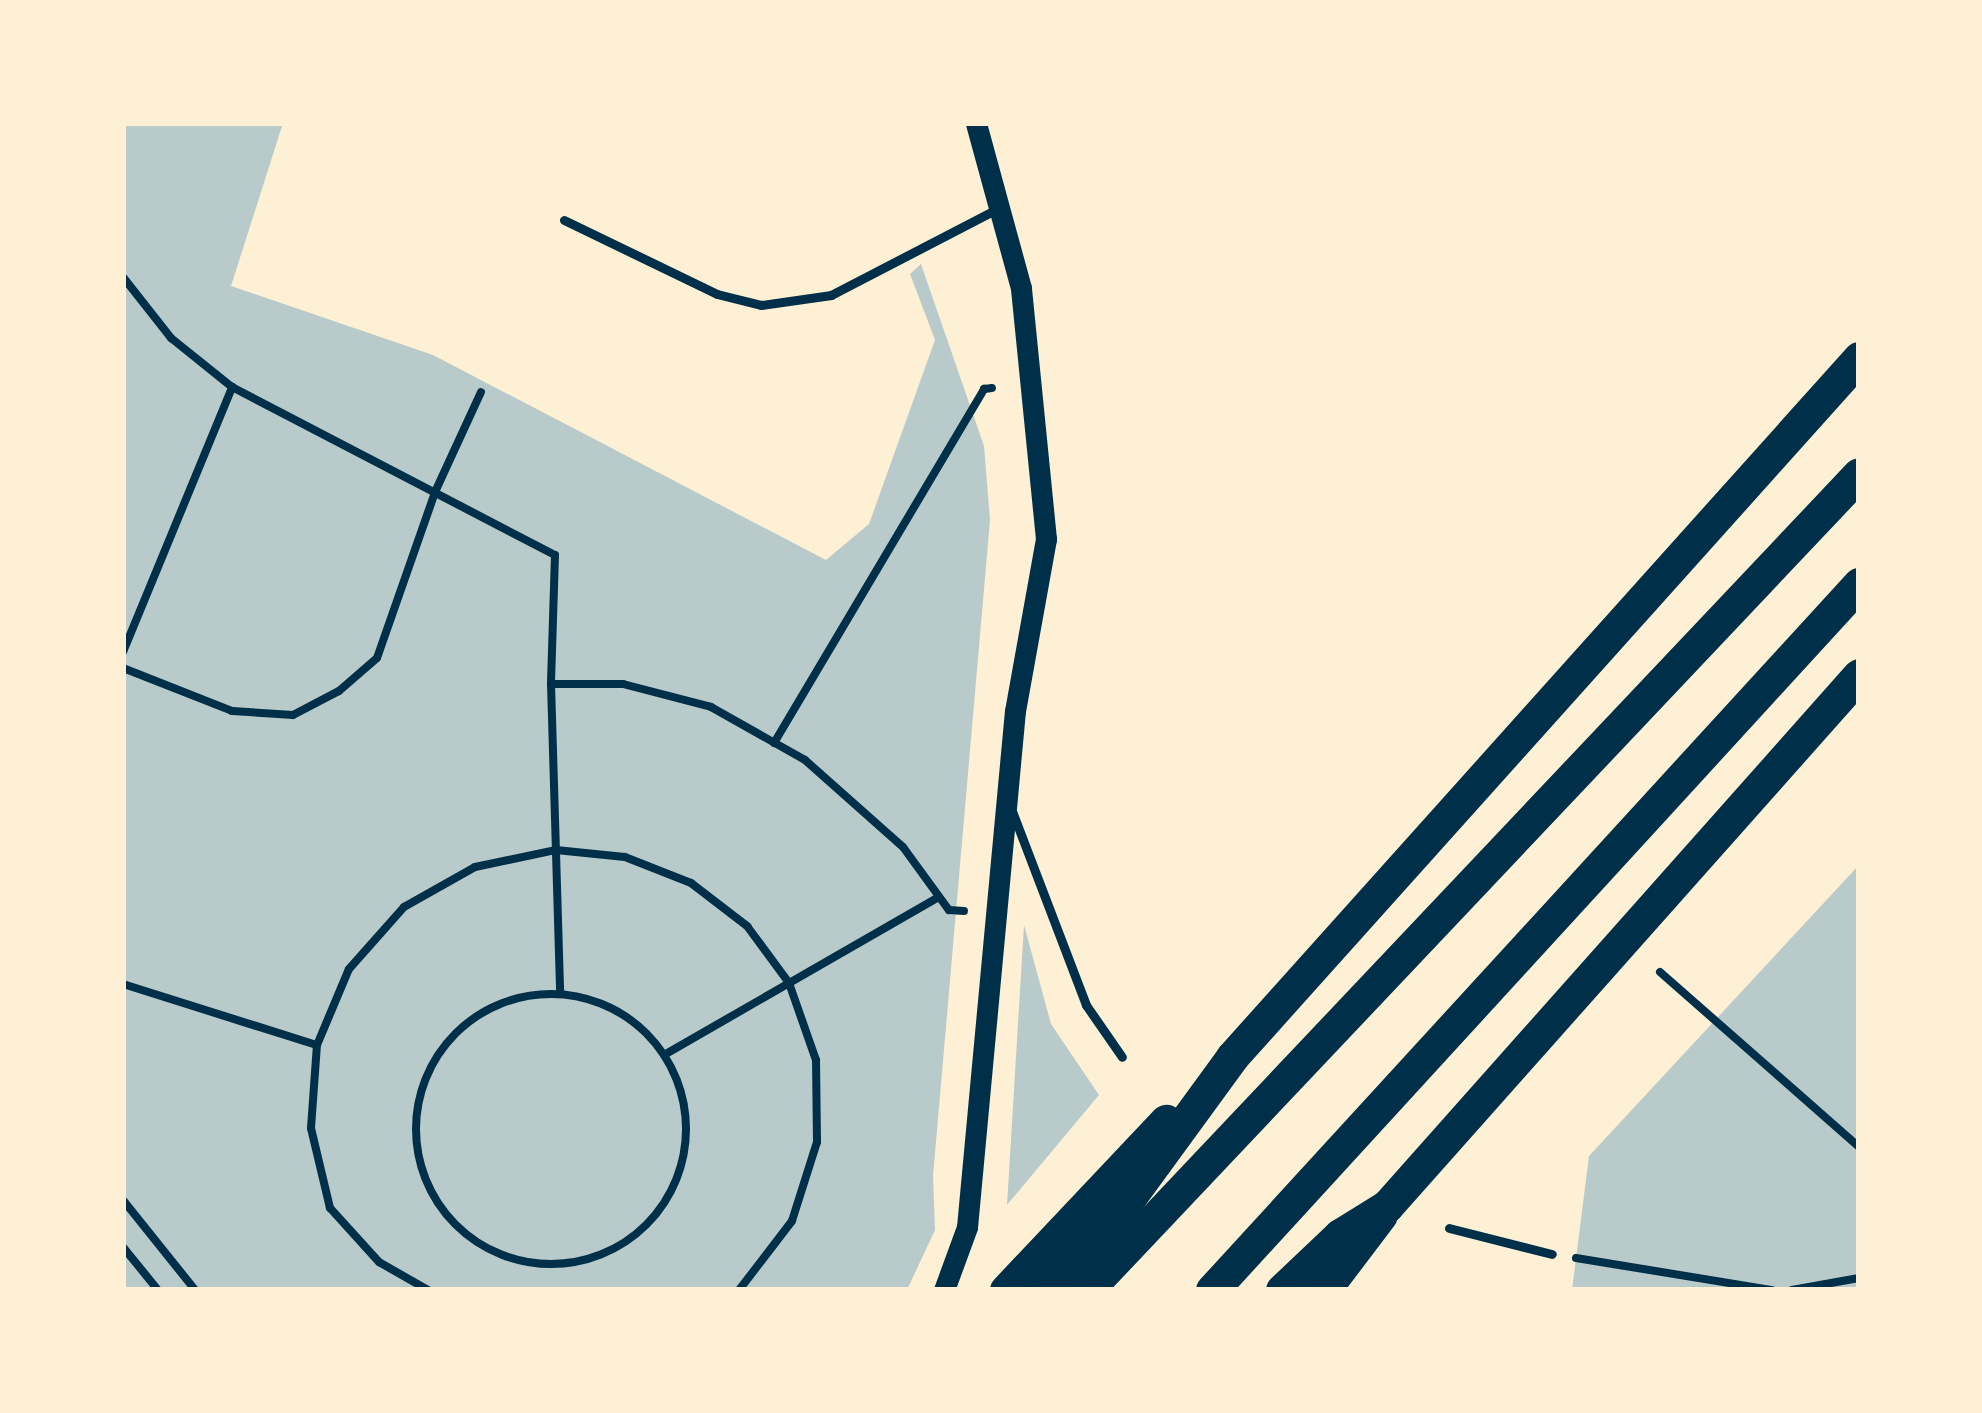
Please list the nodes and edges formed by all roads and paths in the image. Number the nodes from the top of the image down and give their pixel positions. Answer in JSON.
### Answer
{"nodes":[{"id":1,"x":976,"y":123,"type":"edge"},
{"id":2,"x":999,"y":208,"type":"junction"},
{"id":3,"x":564,"y":220,"type":"dead end"},
{"id":4,"x":123,"y":277,"type":"edge"},
{"id":5,"x":1859,"y":358,"type":"edge"},
{"id":6,"x":232,"y":387,"type":"junction"},
{"id":7,"x":992,"y":388,"type":"dead end"},
{"id":8,"x":481,"y":392,"type":"dead end"},
{"id":9,"x":1859,"y":474,"type":"edge"},
{"id":10,"x":435,"y":492,"type":"junction"},
{"id":11,"x":1859,"y":584,"type":"edge"},
{"id":12,"x":123,"y":652,"type":"edge"},
{"id":13,"x":123,"y":668,"type":"edge"},
{"id":14,"x":1859,"y":675,"type":"edge"},
{"id":15,"x":551,"y":684,"type":"junction"},
{"id":16,"x":774,"y":743,"type":"junction"},
{"id":17,"x":1007,"y":800,"type":"junction"},
{"id":18,"x":556,"y":850,"type":"junction"},
{"id":19,"x":939,"y":897,"type":"junction"},
{"id":20,"x":970,"y":911,"type":"dead end"},
{"id":21,"x":1660,"y":972,"type":"dead end"},
{"id":22,"x":789,"y":983,"type":"junction"},
{"id":23,"x":123,"y":984,"type":"edge"},
{"id":24,"x":560,"y":994,"type":"junction"},
{"id":25,"x":317,"y":1045,"type":"junction"},
{"id":26,"x":664,"y":1055,"type":"junction"},
{"id":27,"x":1122,"y":1057,"type":"dead end"},
{"id":28,"x":1232,"y":1057,"type":"junction"},
{"id":29,"x":1859,"y":1147,"type":"edge"},
{"id":30,"x":123,"y":1200,"type":"edge"},
{"id":31,"x":1387,"y":1206,"type":"junction"},
{"id":32,"x":1449,"y":1228,"type":"dead end"},
{"id":33,"x":123,"y":1247,"type":"edge"},
{"id":34,"x":1552,"y":1254,"type":"dead end"},
{"id":35,"x":1608,"y":1262,"type":"dead end"},
{"id":36,"x":1859,"y":1278,"type":"edge"},
{"id":37,"x":158,"y":1290,"type":"edge"},
{"id":38,"x":195,"y":1290,"type":"edge"},
{"id":39,"x":428,"y":1290,"type":"edge"},
{"id":40,"x":740,"y":1290,"type":"edge"},
{"id":41,"x":944,"y":1290,"type":"edge"},
{"id":42,"x":1006,"y":1290,"type":"edge"},
{"id":43,"x":1048,"y":1290,"type":"edge"},
{"id":44,"x":1088,"y":1290,"type":"edge"},
{"id":45,"x":1213,"y":1290,"type":"edge"},
{"id":46,"x":1282,"y":1290,"type":"edge"},
{"id":47,"x":1324,"y":1290,"type":"edge"},
{"id":48,"x":1772,"y":1290,"type":"edge"},
{"id":49,"x":1792,"y":1290,"type":"edge"}],
"edges":[{"from":1,"to":2,"type":"street"},
{"from":2,"to":3,"type":"lane"},
{"from":2,"to":17,"type":"street"},
{"from":4,"to":6,"type":"path"},
{"from":5,"to":28,"type":"highway"},
{"from":6,"to":10,"type":"path"},
{"from":6,"to":12,"type":"path"},
{"from":7,"to":16,"type":"path"},
{"from":8,"to":10,"type":"path"},
{"from":9,"to":44,"type":"highway"},
{"from":10,"to":13,"type":"path"},
{"from":10,"to":15,"type":"path"},
{"from":11,"to":45,"type":"highway"},
{"from":14,"to":31,"type":"highway"},
{"from":15,"to":16,"type":"path"},
{"from":15,"to":18,"type":"path"},
{"from":16,"to":19,"type":"path"},
{"from":17,"to":27,"type":"lane"},
{"from":17,"to":41,"type":"street"},
{"from":18,"to":22,"type":"path"},
{"from":18,"to":24,"type":"path"},
{"from":18,"to":25,"type":"path"},
{"from":19,"to":20,"type":"path"},
{"from":19,"to":22,"type":"path"},
{"from":21,"to":29,"type":"path"},
{"from":22,"to":26,"type":"path"},
{"from":22,"to":40,"type":"path"},
{"from":23,"to":25,"type":"path"},
{"from":24,"to":26,"type":"path"},
{"from":24,"to":26,"type":"path"},
{"from":25,"to":39,"type":"path"},
{"from":28,"to":42,"type":"highway"},
{"from":28,"to":43,"type":"highway"},
{"from":30,"to":38,"type":"path"},
{"from":31,"to":46,"type":"highway"},
{"from":31,"to":47,"type":"highway"},
{"from":32,"to":34,"type":"lane"},
{"from":33,"to":37,"type":"path"},
{"from":35,"to":48,"type":"path"},
{"from":36,"to":49,"type":"path"}]}
